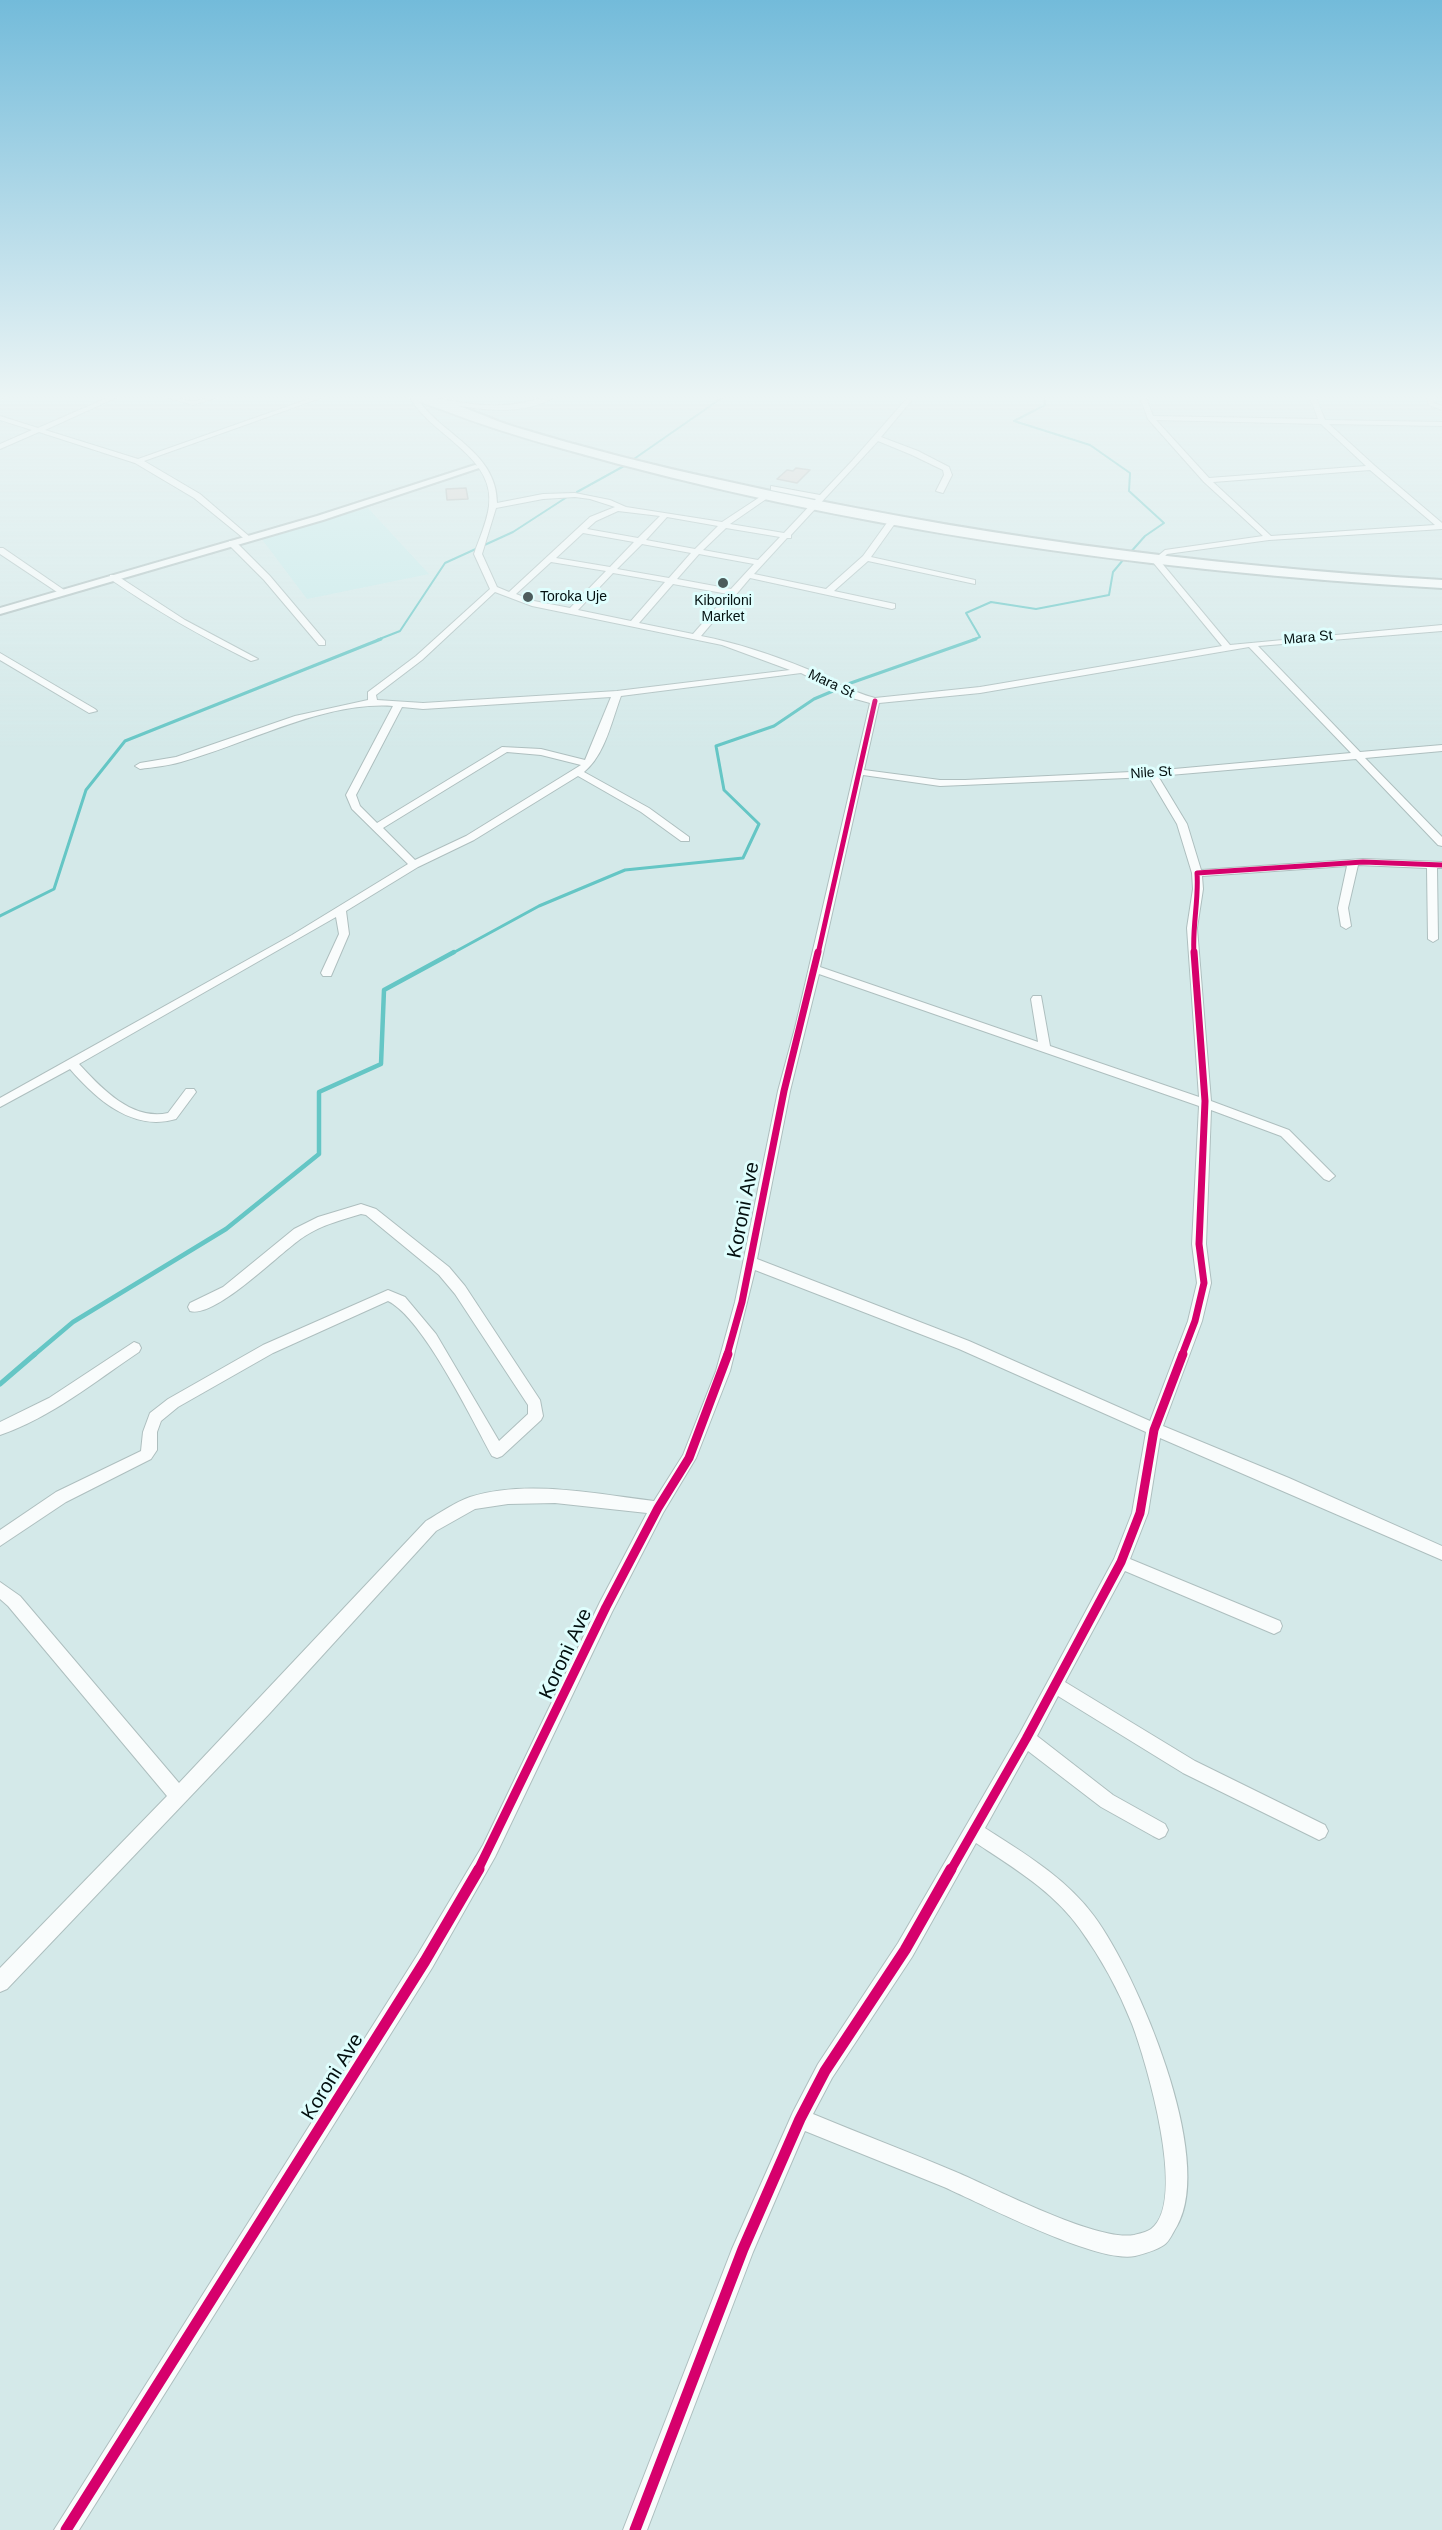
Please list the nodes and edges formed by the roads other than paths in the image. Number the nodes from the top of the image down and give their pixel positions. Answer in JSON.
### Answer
{"nodes":[{"id":1,"x":217,"y":513,"type":"edge"},
{"id":2,"x":330,"y":513,"type":"edge"},
{"id":3,"x":491,"y":513,"type":"edge"},
{"id":4,"x":603,"y":513,"type":"edge"},
{"id":5,"x":658,"y":513,"type":"edge"},
{"id":6,"x":741,"y":513,"type":"edge"},
{"id":7,"x":808,"y":513,"type":"edge"},
{"id":8,"x":859,"y":513,"type":"edge"},
{"id":9,"x":1242,"y":513,"type":"edge"},
{"id":10,"x":1425,"y":513,"type":"edge"},
{"id":11,"x":665,"y":514,"type":"junction"},
{"id":12,"x":892,"y":522,"type":"junction"},
{"id":13,"x":726,"y":524,"type":"junction"},
{"id":14,"x":1442,"y":527,"type":"edge"},
{"id":15,"x":581,"y":530,"type":"junction"},
{"id":16,"x":788,"y":536,"type":"junction"},
{"id":17,"x":1269,"y":538,"type":"junction"},
{"id":18,"x":247,"y":539,"type":"junction"},
{"id":19,"x":639,"y":540,"type":"junction"},
{"id":20,"x":231,"y":543,"type":"junction"},
{"id":21,"x":0,"y":550,"type":"edge"},
{"id":22,"x":698,"y":551,"type":"junction"},
{"id":23,"x":866,"y":558,"type":"junction"},
{"id":24,"x":550,"y":559,"type":"junction"},
{"id":25,"x":1156,"y":561,"type":"junction"},
{"id":26,"x":760,"y":563,"type":"junction"},
{"id":27,"x":611,"y":570,"type":"junction"},
{"id":28,"x":748,"y":574,"type":"junction"},
{"id":29,"x":113,"y":577,"type":"junction"},
{"id":30,"x":671,"y":581,"type":"junction"},
{"id":31,"x":972,"y":582,"type":"dead end"},
{"id":32,"x":1442,"y":584,"type":"edge"},
{"id":33,"x":494,"y":589,"type":"junction"},
{"id":34,"x":63,"y":592,"type":"junction"},
{"id":35,"x":733,"y":592,"type":"junction"},
{"id":36,"x":828,"y":592,"type":"junction"},
{"id":37,"x":509,"y":596,"type":"junction"},
{"id":38,"x":892,"y":606,"type":"dead end"},
{"id":39,"x":0,"y":611,"type":"edge"},
{"id":40,"x":570,"y":612,"type":"junction"},
{"id":41,"x":632,"y":625,"type":"junction"},
{"id":42,"x":1442,"y":628,"type":"edge"},
{"id":43,"x":696,"y":636,"type":"junction"},
{"id":44,"x":322,"y":643,"type":"dead end"},
{"id":45,"x":1251,"y":644,"type":"junction"},
{"id":46,"x":1227,"y":647,"type":"junction"},
{"id":47,"x":0,"y":656,"type":"edge"},
{"id":48,"x":254,"y":659,"type":"dead end"},
{"id":49,"x":803,"y":671,"type":"junction"},
{"id":50,"x":617,"y":694,"type":"junction"},
{"id":51,"x":875,"y":701,"type":"junction"},
{"id":52,"x":372,"y":702,"type":"junction"},
{"id":53,"x":398,"y":706,"type":"junction"},
{"id":54,"x":92,"y":711,"type":"dead end"},
{"id":55,"x":1442,"y":748,"type":"edge"},
{"id":56,"x":1358,"y":756,"type":"junction"},
{"id":57,"x":588,"y":764,"type":"junction"},
{"id":58,"x":140,"y":766,"type":"dead end"},
{"id":59,"x":578,"y":772,"type":"junction"},
{"id":60,"x":859,"y":772,"type":"junction"},
{"id":61,"x":1152,"y":774,"type":"junction"},
{"id":62,"x":376,"y":828,"type":"junction"},
{"id":63,"x":685,"y":838,"type":"dead end"},
{"id":64,"x":1442,"y":843,"type":"edge"},
{"id":65,"x":1353,"y":863,"type":"junction"},
{"id":66,"x":414,"y":865,"type":"junction"},
{"id":67,"x":1437,"y":865,"type":"edge"},
{"id":68,"x":1197,"y":873,"type":"junction"},
{"id":69,"x":341,"y":910,"type":"junction"},
{"id":70,"x":1346,"y":926,"type":"dead end"},
{"id":71,"x":1433,"y":939,"type":"dead end"},
{"id":72,"x":815,"y":969,"type":"junction"},
{"id":73,"x":327,"y":973,"type":"dead end"},
{"id":74,"x":1037,"y":999,"type":"dead end"},
{"id":75,"x":1045,"y":1049,"type":"junction"},
{"id":76,"x":72,"y":1064,"type":"junction"},
{"id":77,"x":190,"y":1092,"type":"dead end"},
{"id":78,"x":1205,"y":1101,"type":"junction"},
{"id":79,"x":0,"y":1102,"type":"edge"},
{"id":80,"x":1329,"y":1176,"type":"dead end"},
{"id":81,"x":750,"y":1262,"type":"junction"},
{"id":82,"x":195,"y":1307,"type":"dead end"},
{"id":83,"x":134,"y":1348,"type":"dead end"},
{"id":84,"x":0,"y":1429,"type":"edge"},
{"id":85,"x":1154,"y":1430,"type":"junction"},
{"id":86,"x":658,"y":1508,"type":"junction"},
{"id":87,"x":0,"y":1539,"type":"edge"},
{"id":88,"x":1442,"y":1553,"type":"edge"},
{"id":89,"x":1121,"y":1562,"type":"junction"},
{"id":90,"x":0,"y":1589,"type":"edge"},
{"id":91,"x":1274,"y":1626,"type":"dead end"},
{"id":92,"x":1055,"y":1685,"type":"junction"},
{"id":93,"x":1026,"y":1739,"type":"junction"},
{"id":94,"x":177,"y":1794,"type":"junction"},
{"id":95,"x":1159,"y":1830,"type":"dead end"},
{"id":96,"x":974,"y":1831,"type":"junction"},
{"id":97,"x":1319,"y":1831,"type":"dead end"},
{"id":98,"x":0,"y":1982,"type":"edge"},
{"id":99,"x":800,"y":2119,"type":"junction"},
{"id":100,"x":66,"y":2530,"type":"edge"},
{"id":101,"x":634,"y":2530,"type":"edge"}],
"edges":[{"from":1,"to":18,"type":"street"},
{"from":2,"to":18,"type":"street"},
{"from":3,"to":33,"type":"street"},
{"from":4,"to":15,"type":"street"},
{"from":5,"to":11,"type":"street"},
{"from":6,"to":13,"type":"street"},
{"from":7,"to":16,"type":"street"},
{"from":8,"to":12,"type":"highway"},
{"from":9,"to":17,"type":"street"},
{"from":10,"to":14,"type":"street"},
{"from":11,"to":13,"type":"street"},
{"from":11,"to":19,"type":"street"},
{"from":12,"to":23,"type":"street"},
{"from":12,"to":25,"type":"highway"},
{"from":13,"to":16,"type":"street"},
{"from":13,"to":22,"type":"street"},
{"from":14,"to":17,"type":"street"},
{"from":15,"to":19,"type":"street"},
{"from":15,"to":24,"type":"street"},
{"from":16,"to":26,"type":"street"},
{"from":17,"to":25,"type":"street"},
{"from":18,"to":20,"type":"street"},
{"from":19,"to":22,"type":"street"},
{"from":19,"to":27,"type":"street"},
{"from":20,"to":29,"type":"street"},
{"from":20,"to":44,"type":"street"},
{"from":21,"to":34,"type":"street"},
{"from":22,"to":26,"type":"street"},
{"from":22,"to":30,"type":"street"},
{"from":23,"to":31,"type":"street"},
{"from":23,"to":36,"type":"street"},
{"from":24,"to":27,"type":"street"},
{"from":24,"to":37,"type":"street"},
{"from":25,"to":32,"type":"highway"},
{"from":25,"to":46,"type":"street"},
{"from":26,"to":28,"type":"street"},
{"from":27,"to":30,"type":"street"},
{"from":27,"to":40,"type":"street"},
{"from":28,"to":35,"type":"street"},
{"from":28,"to":36,"type":"street"},
{"from":29,"to":34,"type":"street"},
{"from":29,"to":48,"type":"street"},
{"from":30,"to":35,"type":"street"},
{"from":30,"to":41,"type":"street"},
{"from":33,"to":37,"type":"street","name":"Mara St"},
{"from":33,"to":52,"type":"street"},
{"from":34,"to":39,"type":"street"},
{"from":35,"to":43,"type":"street"},
{"from":36,"to":38,"type":"street"},
{"from":37,"to":40,"type":"street","name":"Mara St"},
{"from":40,"to":41,"type":"street","name":"Mara St"},
{"from":41,"to":43,"type":"street","name":"Mara St"},
{"from":42,"to":45,"type":"street","name":"Mara St"},
{"from":43,"to":49,"type":"street","name":"Mara St"},
{"from":45,"to":46,"type":"street","name":"Mara St"},
{"from":45,"to":56,"type":"street"},
{"from":46,"to":51,"type":"street","name":"Mara St"},
{"from":47,"to":54,"type":"street"},
{"from":49,"to":50,"type":"street"},
{"from":49,"to":51,"type":"street","name":"Mara St"},
{"from":50,"to":53,"type":"street"},
{"from":50,"to":57,"type":"street"},
{"from":51,"to":60,"type":"street","name":"Koroni Ave"},
{"from":52,"to":53,"type":"street"},
{"from":52,"to":58,"type":"street"},
{"from":53,"to":62,"type":"street"},
{"from":55,"to":56,"type":"street","name":"Nile St"},
{"from":56,"to":61,"type":"street","name":"Nile St"},
{"from":56,"to":64,"type":"street"},
{"from":57,"to":59,"type":"street"},
{"from":57,"to":62,"type":"street"},
{"from":59,"to":63,"type":"street"},
{"from":59,"to":66,"type":"street"},
{"from":60,"to":61,"type":"street","name":"Nile St"},
{"from":60,"to":72,"type":"street","name":"Koroni Ave"},
{"from":61,"to":68,"type":"street"},
{"from":62,"to":66,"type":"street"},
{"from":65,"to":67,"type":"street"},
{"from":65,"to":68,"type":"street"},
{"from":65,"to":70,"type":"street"},
{"from":66,"to":69,"type":"street"},
{"from":67,"to":71,"type":"street"},
{"from":68,"to":78,"type":"street"},
{"from":69,"to":73,"type":"street"},
{"from":69,"to":76,"type":"street"},
{"from":72,"to":75,"type":"street"},
{"from":72,"to":81,"type":"street","name":"Koroni Ave"},
{"from":74,"to":75,"type":"street"},
{"from":75,"to":78,"type":"street"},
{"from":76,"to":77,"type":"street"},
{"from":76,"to":79,"type":"street"},
{"from":78,"to":80,"type":"street"},
{"from":78,"to":85,"type":"street"},
{"from":81,"to":85,"type":"street"},
{"from":81,"to":86,"type":"street","name":"Koroni Ave"},
{"from":82,"to":87,"type":"street"},
{"from":83,"to":84,"type":"street"},
{"from":85,"to":88,"type":"street"},
{"from":85,"to":89,"type":"street"},
{"from":86,"to":94,"type":"street"},
{"from":86,"to":100,"type":"street","name":"Koroni Ave"},
{"from":89,"to":91,"type":"street"},
{"from":89,"to":92,"type":"street"},
{"from":90,"to":94,"type":"street"},
{"from":92,"to":93,"type":"street"},
{"from":92,"to":97,"type":"street"},
{"from":93,"to":95,"type":"street"},
{"from":93,"to":96,"type":"street"},
{"from":94,"to":98,"type":"street"},
{"from":96,"to":99,"type":"street"},
{"from":96,"to":99,"type":"street"},
{"from":99,"to":101,"type":"street"}]}
